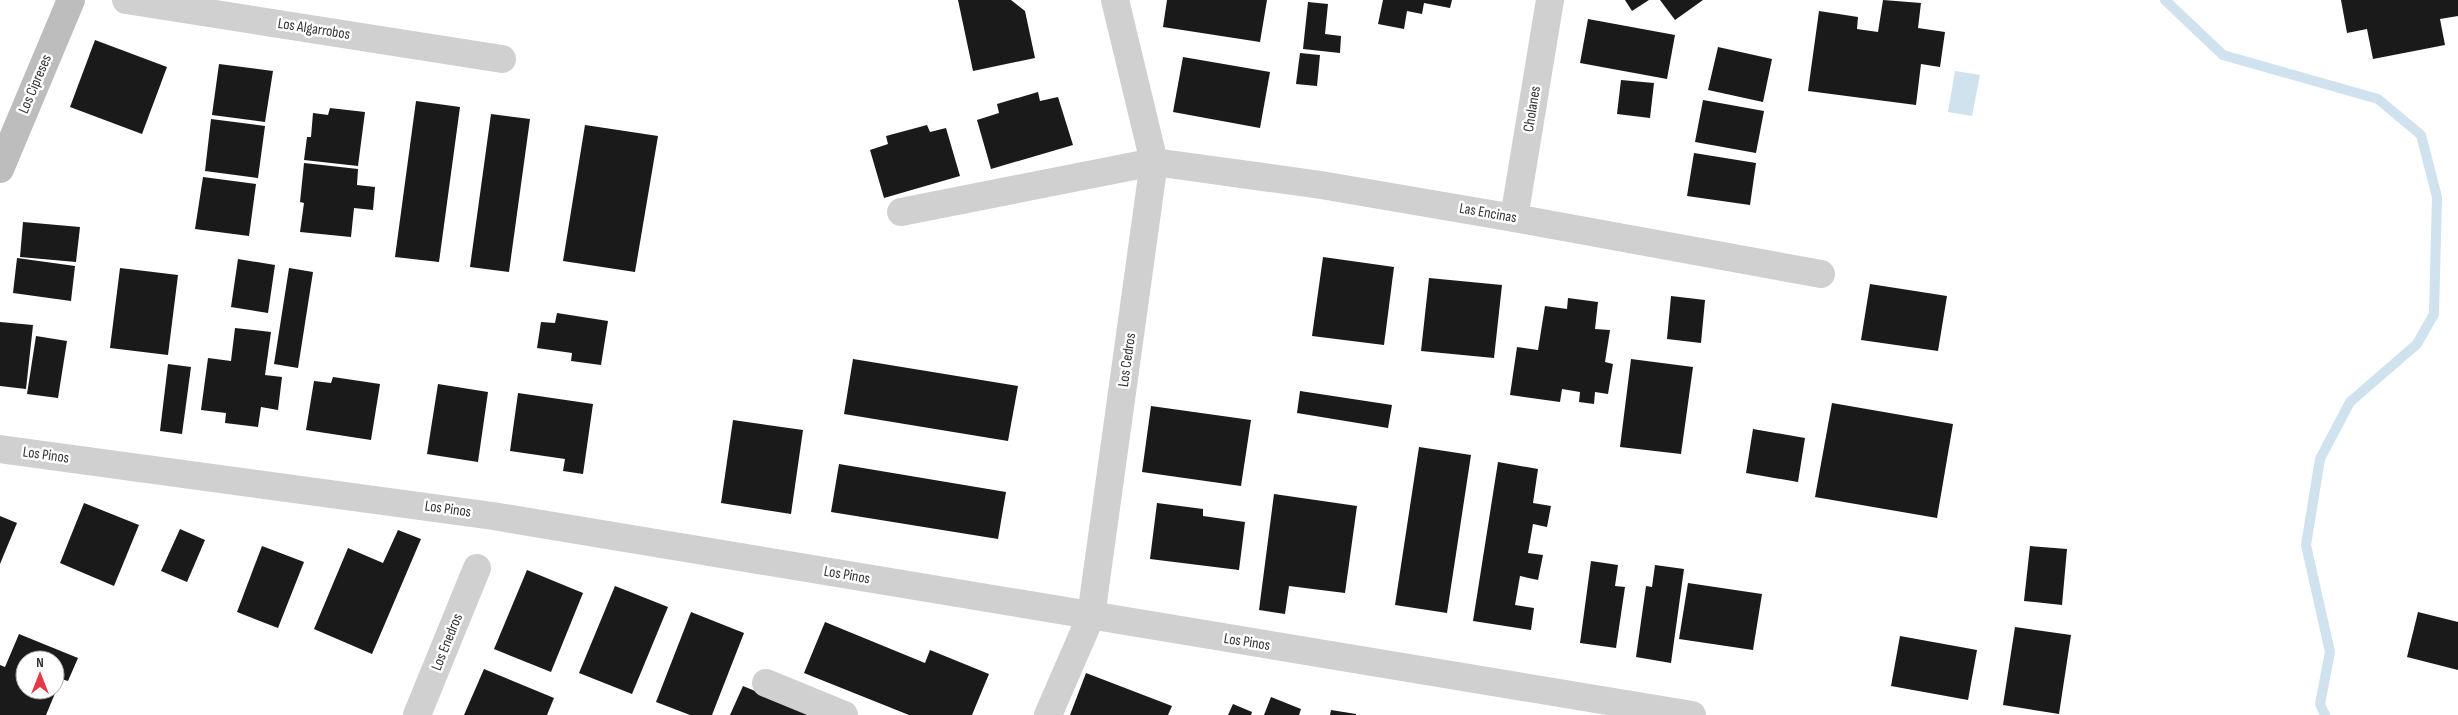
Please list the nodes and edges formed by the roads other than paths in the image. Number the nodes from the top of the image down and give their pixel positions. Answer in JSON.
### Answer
{"nodes":[{"id":1,"x":71,"y":0,"type":"edge"},
{"id":2,"x":126,"y":0,"type":"edge"},
{"id":3,"x":1115,"y":0,"type":"edge"},
{"id":4,"x":1550,"y":0,"type":"edge"},
{"id":5,"x":502,"y":59,"type":"dead end"},
{"id":6,"x":1154,"y":162,"type":"junction"},
{"id":7,"x":0,"y":168,"type":"edge"},
{"id":8,"x":901,"y":212,"type":"dead end"},
{"id":9,"x":1514,"y":218,"type":"junction"},
{"id":10,"x":1821,"y":274,"type":"dead end"},
{"id":11,"x":0,"y":449,"type":"edge"},
{"id":12,"x":477,"y":568,"type":"dead end"},
{"id":13,"x":1091,"y":616,"type":"junction"},
{"id":14,"x":766,"y":683,"type":"dead end"},
{"id":15,"x":417,"y":715,"type":"edge"},
{"id":16,"x":844,"y":715,"type":"edge"},
{"id":17,"x":1048,"y":715,"type":"edge"},
{"id":18,"x":1692,"y":715,"type":"edge"}],
"edges":[{"from":1,"to":7,"type":"street","name":"Los Cipreses"},
{"from":2,"to":5,"type":"street","name":"Los Algarrobos"},
{"from":3,"to":6,"type":"street","name":"Los Cedros"},
{"from":4,"to":9,"type":"street","name":"Cholanes"},
{"from":6,"to":8,"type":"street","name":"Las Encinas"},
{"from":6,"to":9,"type":"street","name":"Las Encinas"},
{"from":6,"to":13,"type":"street","name":"Los Cedros"},
{"from":9,"to":10,"type":"street","name":"Las Encinas"},
{"from":11,"to":13,"type":"street","name":"Los Pinos"},
{"from":12,"to":15,"type":"street","name":"Los Enedros"},
{"from":13,"to":17,"type":"street","name":"Los Cedros"},
{"from":13,"to":18,"type":"street","name":"Los Pinos"},
{"from":14,"to":16,"type":"street"}]}
